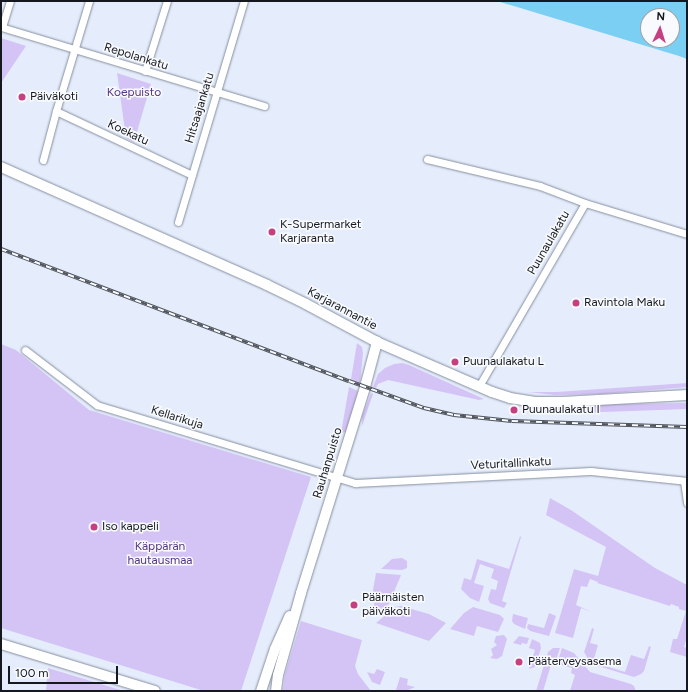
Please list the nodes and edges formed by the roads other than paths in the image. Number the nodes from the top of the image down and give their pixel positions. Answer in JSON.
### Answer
{"nodes":[{"id":1,"x":10,"y":1,"type":"edge"},
{"id":2,"x":89,"y":1,"type":"edge"},
{"id":3,"x":167,"y":1,"type":"edge"},
{"id":4,"x":244,"y":1,"type":"edge"},
{"id":5,"x":2,"y":27,"type":"edge"},
{"id":6,"x":75,"y":50,"type":"junction"},
{"id":7,"x":145,"y":71,"type":"junction"},
{"id":8,"x":216,"y":93,"type":"junction"},
{"id":9,"x":264,"y":106,"type":"dead end"},
{"id":10,"x":56,"y":111,"type":"junction"},
{"id":11,"x":427,"y":159,"type":"dead end"},
{"id":12,"x":43,"y":160,"type":"dead end"},
{"id":13,"x":1,"y":167,"type":"edge"},
{"id":14,"x":192,"y":175,"type":"junction"},
{"id":15,"x":585,"y":203,"type":"junction"},
{"id":16,"x":178,"y":222,"type":"dead end"},
{"id":17,"x":687,"y":234,"type":"edge"},
{"id":18,"x":377,"y":342,"type":"junction"},
{"id":19,"x":25,"y":350,"type":"dead end"},
{"id":20,"x":479,"y":386,"type":"junction"},
{"id":21,"x":687,"y":395,"type":"edge"},
{"id":22,"x":336,"y":478,"type":"junction"},
{"id":23,"x":685,"y":481,"type":"edge"},
{"id":24,"x":687,"y":503,"type":"edge"},
{"id":25,"x":301,"y":592,"type":"junction"},
{"id":26,"x":1,"y":644,"type":"edge"},
{"id":27,"x":155,"y":691,"type":"edge"},
{"id":28,"x":262,"y":691,"type":"edge"},
{"id":29,"x":276,"y":691,"type":"edge"}],
"edges":[{"from":1,"to":5,"type":"street"},
{"from":2,"to":6,"type":"street"},
{"from":3,"to":7,"type":"street"},
{"from":4,"to":8,"type":"street","name":"Hitsaajankatu"},
{"from":5,"to":6,"type":"street","name":"Repolankatu"},
{"from":6,"to":7,"type":"street","name":"Repolankatu"},
{"from":6,"to":10,"type":"street"},
{"from":7,"to":8,"type":"street","name":"Repolankatu"},
{"from":8,"to":9,"type":"street","name":"Repolankatu"},
{"from":8,"to":14,"type":"street","name":"Hitsaajankatu"},
{"from":10,"to":12,"type":"street"},
{"from":10,"to":14,"type":"street","name":"Koekatu"},
{"from":11,"to":15,"type":"street"},
{"from":13,"to":18,"type":"main road","name":"Karjarannantie"},
{"from":14,"to":16,"type":"street","name":"Hitsaajankatu"},
{"from":15,"to":17,"type":"street","name":"Puunaulakatu"},
{"from":15,"to":20,"type":"street","name":"Puunaulakatu"},
{"from":18,"to":20,"type":"main road","name":"Karjarannantie"},
{"from":18,"to":22,"type":"main road","name":"Rauhanpuisto"},
{"from":19,"to":22,"type":"street","name":"Kellarikuja"},
{"from":20,"to":21,"type":"main road","name":"Karjarannantie"},
{"from":22,"to":23,"type":"street","name":"Veturitallinkatu"},
{"from":22,"to":25,"type":"main road","name":"Rauhanpuisto"},
{"from":23,"to":24,"type":"street"},
{"from":25,"to":28,"type":"main road","name":"Rauhanpuisto"},
{"from":25,"to":29,"type":"main road","name":"Rauhanpuisto"},
{"from":26,"to":27,"type":"main road"}]}
